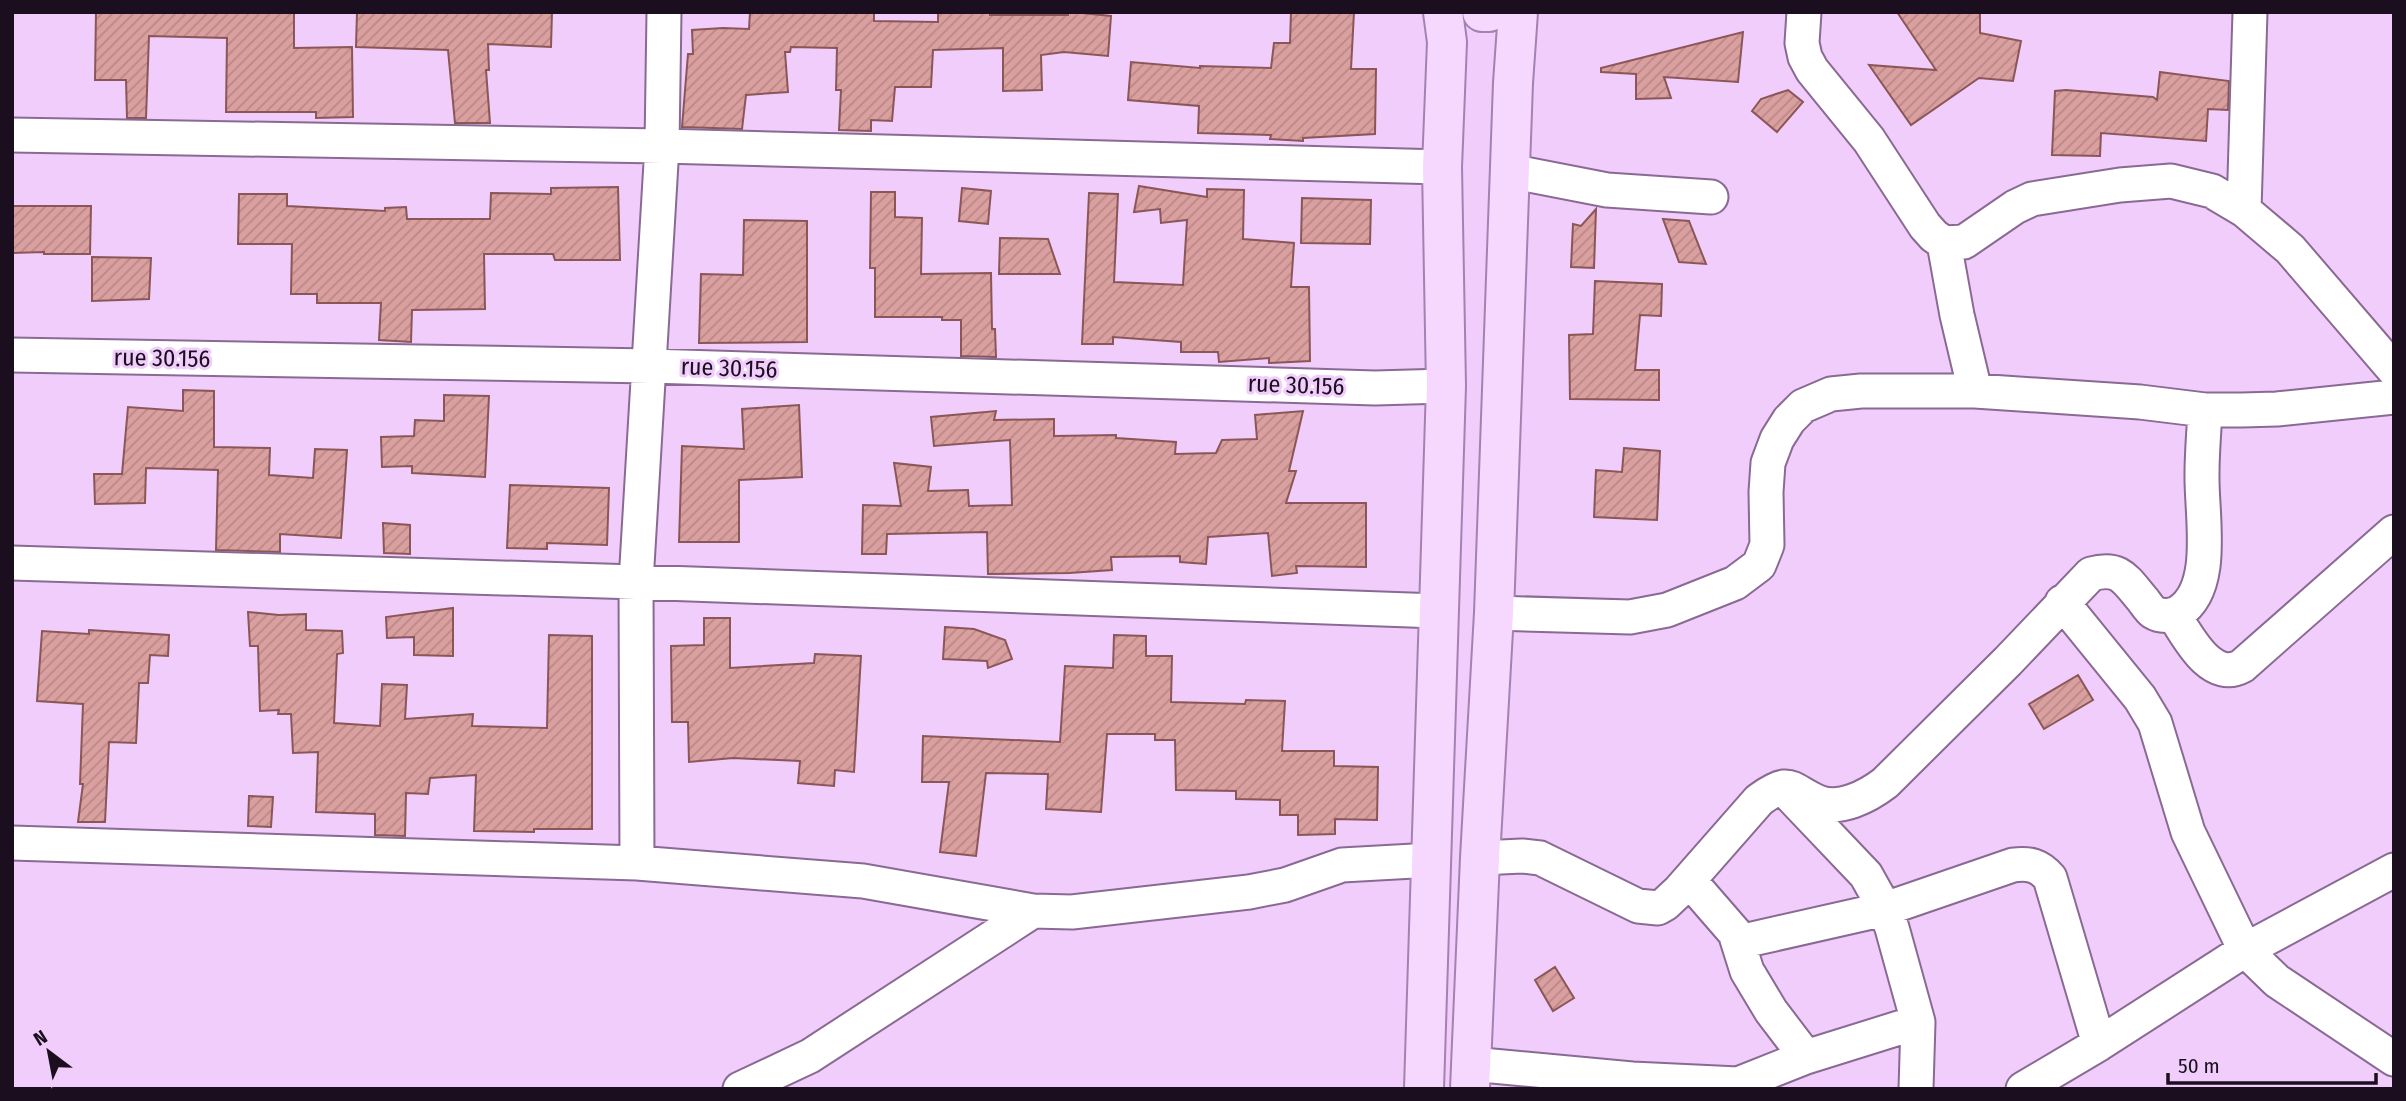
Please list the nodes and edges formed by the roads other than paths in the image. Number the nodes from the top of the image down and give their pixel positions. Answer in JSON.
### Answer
{"nodes":[{"id":1,"x":664,"y":12,"type":"edge"},
{"id":2,"x":1443,"y":12,"type":"edge"},
{"id":3,"x":1482,"y":12,"type":"edge"},
{"id":4,"x":1489,"y":12,"type":"edge"},
{"id":5,"x":1518,"y":12,"type":"edge"},
{"id":6,"x":1804,"y":12,"type":"edge"},
{"id":7,"x":2250,"y":12,"type":"edge"},
{"id":8,"x":12,"y":135,"type":"edge"},
{"id":9,"x":662,"y":146,"type":"junction"},
{"id":10,"x":1443,"y":167,"type":"junction"},
{"id":11,"x":1510,"y":171,"type":"junction"},
{"id":12,"x":1711,"y":197,"type":"dead end"},
{"id":13,"x":2244,"y":210,"type":"junction"},
{"id":14,"x":1944,"y":243,"type":"junction"},
{"id":15,"x":12,"y":355,"type":"edge"},
{"id":16,"x":650,"y":366,"type":"junction"},
{"id":17,"x":2394,"y":370,"type":"edge"},
{"id":18,"x":1446,"y":386,"type":"junction"},
{"id":19,"x":1975,"y":391,"type":"junction"},
{"id":20,"x":2394,"y":397,"type":"edge"},
{"id":21,"x":2205,"y":410,"type":"junction"},
{"id":22,"x":2394,"y":532,"type":"edge"},
{"id":23,"x":12,"y":564,"type":"edge"},
{"id":24,"x":636,"y":582,"type":"junction"},
{"id":25,"x":2062,"y":602,"type":"junction"},
{"id":26,"x":1438,"y":611,"type":"junction"},
{"id":27,"x":1494,"y":613,"type":"junction"},
{"id":28,"x":2174,"y":615,"type":"junction"},
{"id":29,"x":1783,"y":787,"type":"junction"},
{"id":30,"x":12,"y":843,"type":"edge"},
{"id":31,"x":1480,"y":858,"type":"junction"},
{"id":32,"x":1432,"y":860,"type":"junction"},
{"id":33,"x":637,"y":863,"type":"junction"},
{"id":34,"x":2394,"y":870,"type":"edge"},
{"id":35,"x":1689,"y":880,"type":"junction"},
{"id":36,"x":1885,"y":909,"type":"junction"},
{"id":37,"x":1033,"y":911,"type":"junction"},
{"id":38,"x":1739,"y":942,"type":"junction"},
{"id":39,"x":2245,"y":950,"type":"junction"},
{"id":40,"x":1919,"y":1022,"type":"junction"},
{"id":41,"x":2099,"y":1044,"type":"junction"},
{"id":42,"x":1806,"y":1056,"type":"junction"},
{"id":43,"x":2394,"y":1059,"type":"edge"},
{"id":44,"x":1471,"y":1076,"type":"edge"},
{"id":45,"x":1634,"y":1084,"type":"edge"},
{"id":46,"x":1741,"y":1086,"type":"edge"},
{"id":47,"x":740,"y":1089,"type":"edge"},
{"id":48,"x":1424,"y":1089,"type":"edge"},
{"id":49,"x":1916,"y":1089,"type":"edge"},
{"id":50,"x":2023,"y":1089,"type":"edge"}],
"edges":[{"from":1,"to":9,"type":"street"},
{"from":2,"to":10,"type":"main road"},
{"from":3,"to":4,"type":"main road"},
{"from":5,"to":11,"type":"main road"},
{"from":6,"to":14,"type":"street"},
{"from":7,"to":13,"type":"street"},
{"from":8,"to":9,"type":"street"},
{"from":9,"to":10,"type":"street"},
{"from":9,"to":16,"type":"street"},
{"from":10,"to":18,"type":"main road"},
{"from":11,"to":12,"type":"street"},
{"from":11,"to":27,"type":"main road"},
{"from":13,"to":14,"type":"street"},
{"from":13,"to":17,"type":"street"},
{"from":14,"to":19,"type":"street"},
{"from":15,"to":16,"type":"street","name":"rue 30.156"},
{"from":16,"to":18,"type":"street","name":"rue 30.156"},
{"from":16,"to":24,"type":"street"},
{"from":18,"to":26,"type":"main road"},
{"from":19,"to":21,"type":"street"},
{"from":19,"to":27,"type":"street"},
{"from":20,"to":21,"type":"street"},
{"from":21,"to":28,"type":"street"},
{"from":22,"to":28,"type":"street"},
{"from":23,"to":24,"type":"street"},
{"from":24,"to":26,"type":"street"},
{"from":24,"to":33,"type":"street"},
{"from":25,"to":28,"type":"street"},
{"from":25,"to":29,"type":"street"},
{"from":25,"to":39,"type":"street"},
{"from":26,"to":32,"type":"main road"},
{"from":27,"to":31,"type":"main road"},
{"from":29,"to":35,"type":"street"},
{"from":29,"to":36,"type":"street"},
{"from":30,"to":33,"type":"street"},
{"from":31,"to":35,"type":"street"},
{"from":31,"to":44,"type":"main road"},
{"from":32,"to":37,"type":"street"},
{"from":32,"to":48,"type":"main road"},
{"from":33,"to":37,"type":"street"},
{"from":34,"to":39,"type":"street"},
{"from":35,"to":38,"type":"street"},
{"from":36,"to":38,"type":"street"},
{"from":36,"to":40,"type":"street"},
{"from":36,"to":41,"type":"street"},
{"from":37,"to":47,"type":"street"},
{"from":38,"to":42,"type":"street"},
{"from":39,"to":41,"type":"street"},
{"from":39,"to":43,"type":"street"},
{"from":40,"to":42,"type":"street"},
{"from":40,"to":49,"type":"street"},
{"from":41,"to":50,"type":"street"},
{"from":42,"to":46,"type":"street"},
{"from":44,"to":45,"type":"street"},
{"from":45,"to":46,"type":"street"}]}
